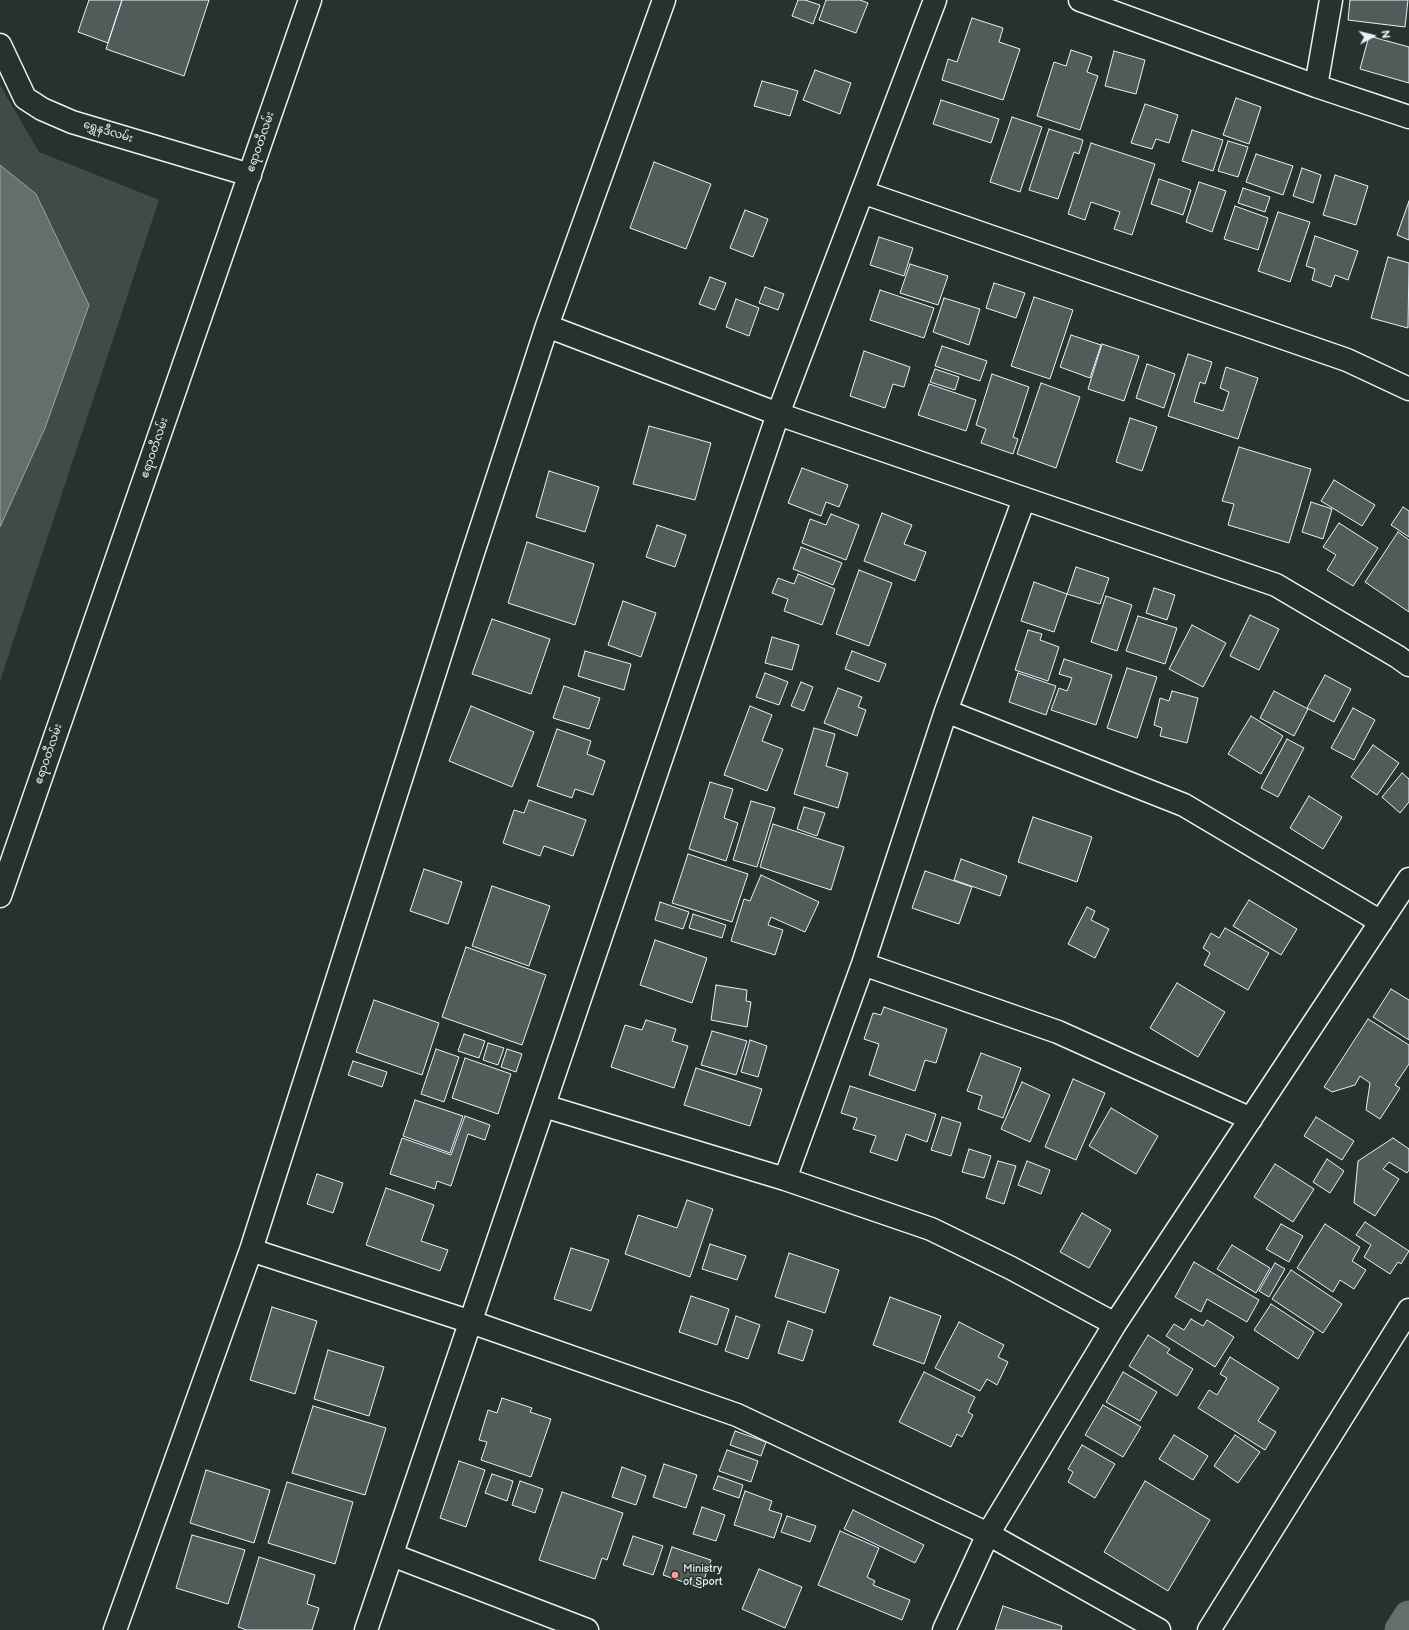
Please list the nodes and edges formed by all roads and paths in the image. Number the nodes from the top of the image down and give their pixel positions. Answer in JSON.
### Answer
{"nodes":[{"id":1,"x":310,"y":0,"type":"edge"},
{"id":2,"x":664,"y":0,"type":"edge"},
{"id":3,"x":935,"y":0,"type":"edge"},
{"id":4,"x":1080,"y":0,"type":"edge"},
{"id":5,"x":1331,"y":0,"type":"edge"},
{"id":6,"x":0,"y":45,"type":"edge"},
{"id":7,"x":1316,"y":86,"type":"junction"},
{"id":8,"x":1409,"y":117,"type":"edge"},
{"id":9,"x":250,"y":175,"type":"junction"},
{"id":10,"x":862,"y":192,"type":"junction"},
{"id":11,"x":548,"y":326,"type":"junction"},
{"id":12,"x":1409,"y":389,"type":"edge"},
{"id":13,"x":778,"y":414,"type":"junction"},
{"id":14,"x":1024,"y":499,"type":"junction"},
{"id":15,"x":1409,"y":666,"type":"edge"},
{"id":16,"x":946,"y":711,"type":"junction"},
{"id":17,"x":1409,"y":879,"type":"edge"},
{"id":18,"x":0,"y":896,"type":"edge"},
{"id":19,"x":1381,"y":922,"type":"junction"},
{"id":20,"x":863,"y":964,"type":"junction"},
{"id":21,"x":544,"y":1106,"type":"junction"},
{"id":22,"x":1252,"y":1119,"type":"junction"},
{"id":23,"x":785,"y":1180,"type":"junction"},
{"id":24,"x":251,"y":1250,"type":"junction"},
{"id":25,"x":1409,"y":1310,"type":"edge"},
{"id":26,"x":471,"y":1322,"type":"junction"},
{"id":27,"x":1115,"y":1324,"type":"junction"},
{"id":28,"x":988,"y":1534,"type":"junction"},
{"id":29,"x":392,"y":1555,"type":"junction"},
{"id":30,"x":115,"y":1630,"type":"edge"},
{"id":31,"x":366,"y":1630,"type":"edge"},
{"id":32,"x":587,"y":1630,"type":"edge"},
{"id":33,"x":944,"y":1630,"type":"edge"},
{"id":34,"x":1159,"y":1630,"type":"edge"},
{"id":35,"x":1209,"y":1630,"type":"edge"}],
"edges":[{"from":1,"to":9,"type":"street","name":"ဧရာဝတီလမ်း"},
{"from":2,"to":11,"type":"street"},
{"from":3,"to":10,"type":"street"},
{"from":4,"to":7,"type":"street"},
{"from":5,"to":7,"type":"street"},
{"from":6,"to":9,"type":"street","name":"ရွှေနဒီလမ်း"},
{"from":7,"to":8,"type":"street"},
{"from":9,"to":18,"type":"street","name":"ဧရာဝတီလမ်း"},
{"from":10,"to":12,"type":"street"},
{"from":10,"to":13,"type":"street"},
{"from":11,"to":13,"type":"street"},
{"from":11,"to":24,"type":"street"},
{"from":13,"to":14,"type":"street"},
{"from":13,"to":21,"type":"street"},
{"from":14,"to":15,"type":"street"},
{"from":14,"to":16,"type":"street"},
{"from":16,"to":19,"type":"street"},
{"from":16,"to":20,"type":"street"},
{"from":17,"to":19,"type":"street"},
{"from":19,"to":22,"type":"street"},
{"from":20,"to":22,"type":"street"},
{"from":20,"to":23,"type":"street"},
{"from":21,"to":23,"type":"street"},
{"from":21,"to":26,"type":"street"},
{"from":22,"to":27,"type":"street"},
{"from":23,"to":27,"type":"street"},
{"from":24,"to":26,"type":"street"},
{"from":24,"to":30,"type":"street"},
{"from":25,"to":35,"type":"street"},
{"from":26,"to":28,"type":"street"},
{"from":26,"to":29,"type":"street"},
{"from":27,"to":28,"type":"street"},
{"from":28,"to":33,"type":"street"},
{"from":28,"to":34,"type":"street"},
{"from":29,"to":31,"type":"street"},
{"from":29,"to":32,"type":"street"}]}
